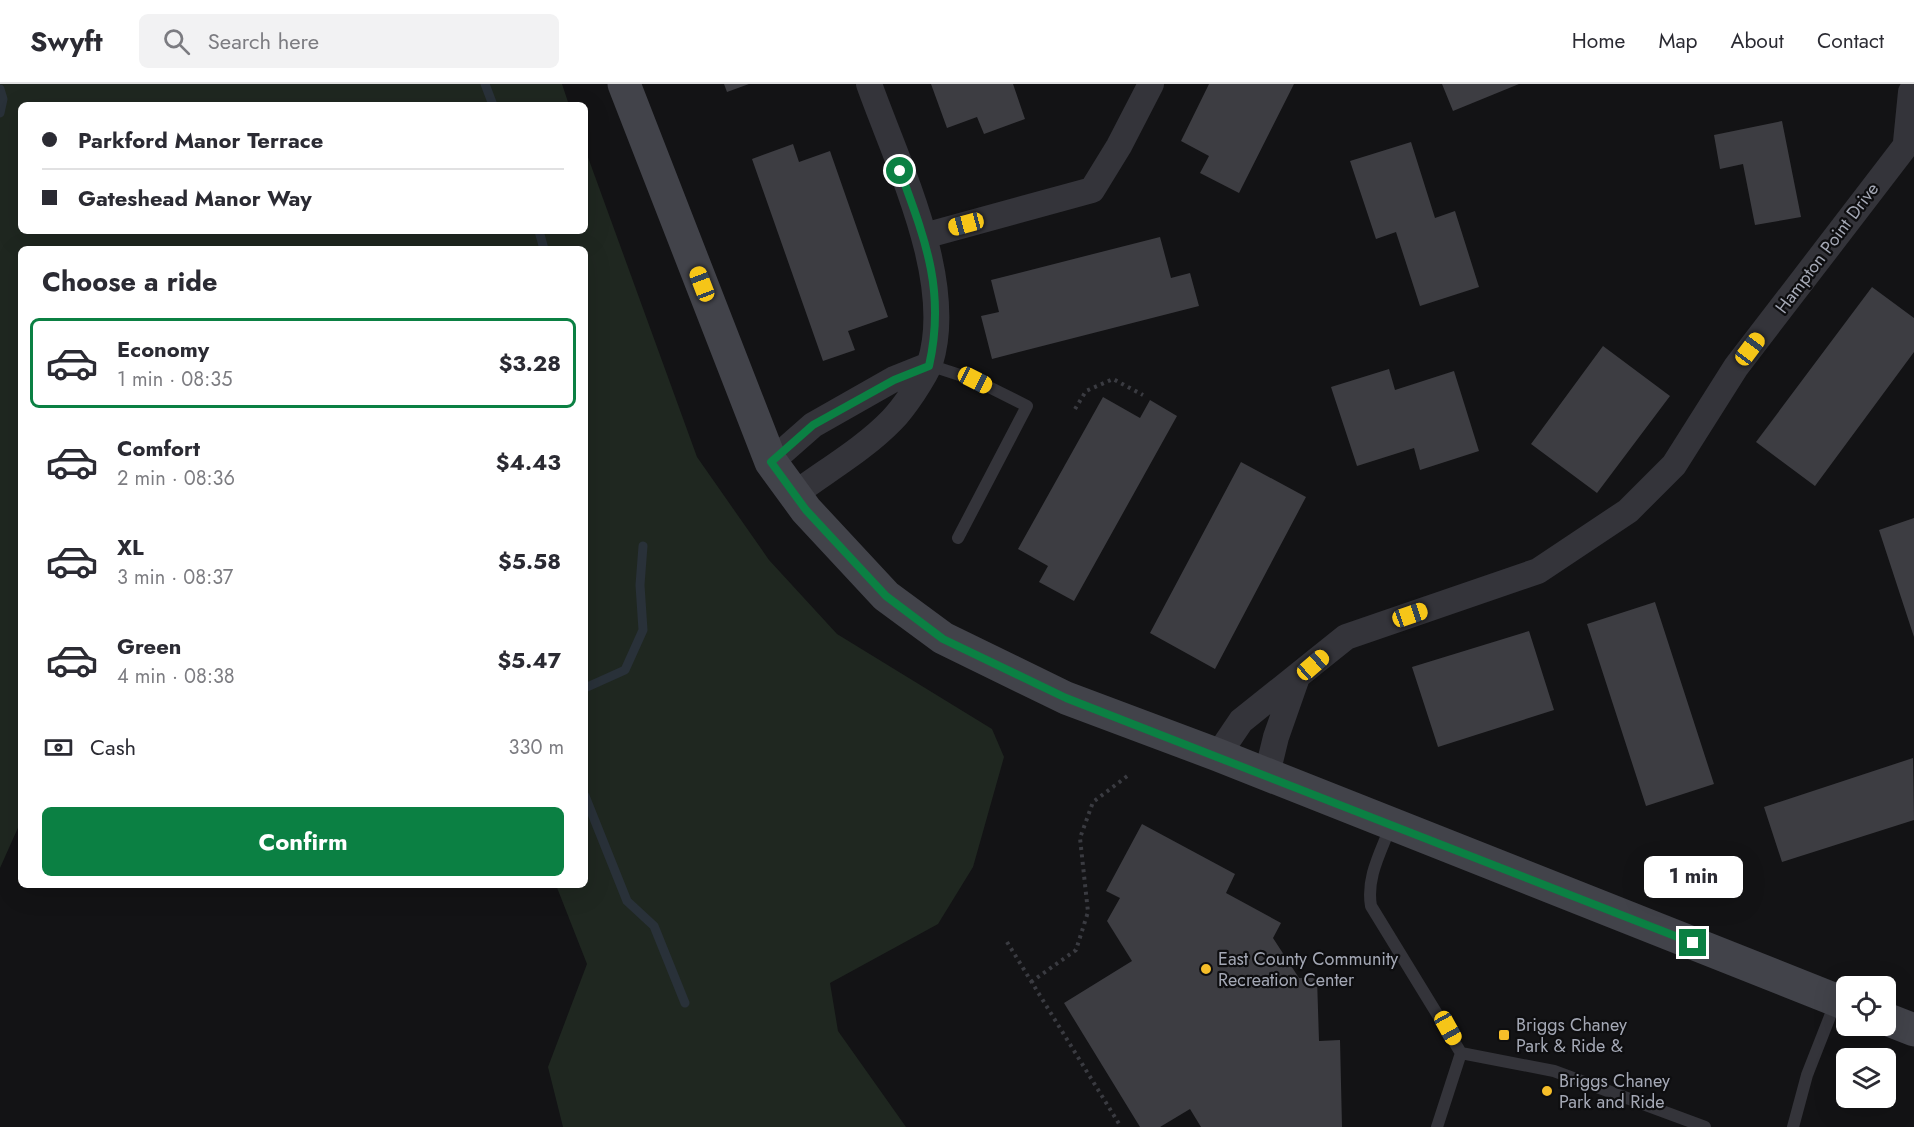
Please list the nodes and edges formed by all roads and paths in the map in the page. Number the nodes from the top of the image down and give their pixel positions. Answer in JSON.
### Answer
{"nodes":[{"id":1,"x":624,"y":84,"type":"edge"},
{"id":2,"x":869,"y":84,"type":"edge"},
{"id":3,"x":1150,"y":84,"type":"edge"},
{"id":4,"x":1914,"y":87,"type":"edge"},
{"id":5,"x":1910,"y":139,"type":"edge"},
{"id":6,"x":924,"y":236,"type":"junction"},
{"id":7,"x":929,"y":366,"type":"junction"},
{"id":8,"x":1143,"y":395,"type":"dead end"},
{"id":9,"x":1075,"y":409,"type":"dead end"},
{"id":10,"x":771,"y":462,"type":"junction"},
{"id":11,"x":795,"y":494,"type":"junction"},
{"id":12,"x":958,"y":538,"type":"dead end"},
{"id":13,"x":1296,"y":680,"type":"junction"},
{"id":14,"x":1218,"y":755,"type":"junction"},
{"id":15,"x":1130,"y":774,"type":"dead end"},
{"id":16,"x":1267,"y":774,"type":"junction"},
{"id":17,"x":1392,"y":824,"type":"junction"},
{"id":18,"x":1007,"y":942,"type":"dead end"},
{"id":19,"x":1031,"y":982,"type":"junction"},
{"id":20,"x":1836,"y":1000,"type":"edge"},
{"id":21,"x":1836,"y":1015,"type":"edge"},
{"id":22,"x":1896,"y":1023,"type":"edge"},
{"id":23,"x":1914,"y":1030,"type":"edge"},
{"id":24,"x":1461,"y":1053,"type":"junction"},
{"id":25,"x":1121,"y":1127,"type":"edge"},
{"id":26,"x":1437,"y":1127,"type":"edge"},
{"id":27,"x":1705,"y":1127,"type":"edge"},
{"id":28,"x":1793,"y":1127,"type":"edge"}],
"edges":[{"from":1,"to":10,"type":"street"},
{"from":2,"to":6,"type":"street"},
{"from":3,"to":6,"type":"street"},
{"from":4,"to":5,"type":"street","name":"Hampton Point Drive"},
{"from":5,"to":13,"type":"street","name":"Hampton Point Drive"},
{"from":6,"to":7,"type":"street"},
{"from":7,"to":10,"type":"street"},
{"from":7,"to":11,"type":"street"},
{"from":7,"to":12,"type":"lane"},
{"from":8,"to":9,"type":"path"},
{"from":10,"to":11,"type":"street"},
{"from":11,"to":14,"type":"street"},
{"from":13,"to":14,"type":"street","name":"Hampton Point Drive"},
{"from":13,"to":16,"type":"street","name":"Hampton Point Drive"},
{"from":14,"to":16,"type":"street"},
{"from":15,"to":19,"type":"path"},
{"from":16,"to":17,"type":"street"},
{"from":17,"to":20,"type":"street"},
{"from":17,"to":24,"type":"lane"},
{"from":18,"to":19,"type":"path"},
{"from":19,"to":25,"type":"path"},
{"from":21,"to":28,"type":"lane"},
{"from":22,"to":23,"type":"street"},
{"from":24,"to":26,"type":"lane"},
{"from":24,"to":27,"type":"lane"}]}
